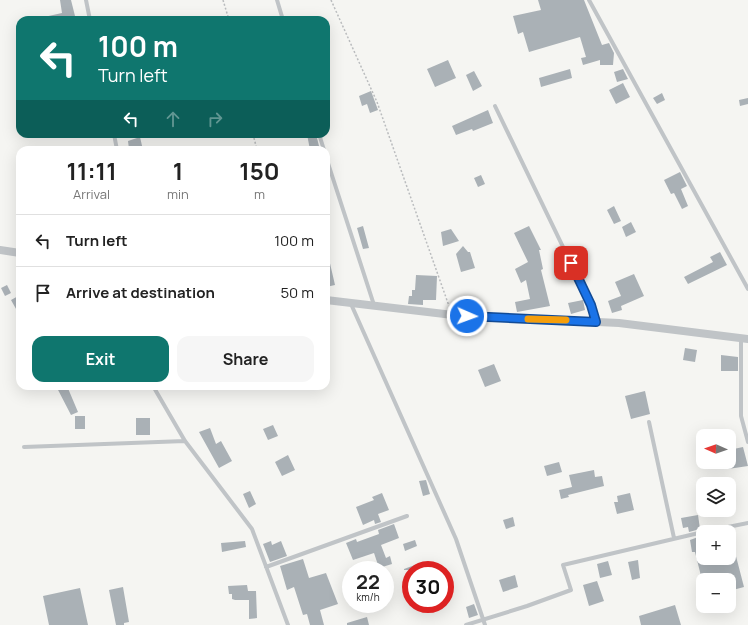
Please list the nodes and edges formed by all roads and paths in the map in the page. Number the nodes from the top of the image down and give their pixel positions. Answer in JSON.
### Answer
{"nodes":[{"id":1,"x":86,"y":0,"type":"edge"},
{"id":2,"x":223,"y":0,"type":"edge"},
{"id":3,"x":277,"y":0,"type":"edge"},
{"id":4,"x":331,"y":0,"type":"edge"},
{"id":5,"x":590,"y":0,"type":"edge"},
{"id":6,"x":89,"y":16,"type":"edge"},
{"id":7,"x":228,"y":16,"type":"edge"},
{"id":8,"x":282,"y":16,"type":"edge"},
{"id":9,"x":495,"y":106,"type":"dead end"},
{"id":10,"x":330,"y":169,"type":"edge"},
{"id":11,"x":0,"y":250,"type":"edge"},
{"id":12,"x":16,"y":252,"type":"edge"},
{"id":13,"x":748,"y":289,"type":"edge"},
{"id":14,"x":330,"y":301,"type":"edge"},
{"id":15,"x":351,"y":304,"type":"junction"},
{"id":16,"x":374,"y":305,"type":"junction"},
{"id":17,"x":453,"y":315,"type":"junction"},
{"id":18,"x":596,"y":322,"type":"junction"},
{"id":19,"x":745,"y":338,"type":"edge"},
{"id":20,"x":155,"y":390,"type":"edge"},
{"id":21,"x":649,"y":422,"type":"dead end"},
{"id":22,"x":185,"y":441,"type":"junction"},
{"id":23,"x":748,"y":442,"type":"edge"},
{"id":24,"x":24,"y":447,"type":"dead end"},
{"id":25,"x":407,"y":516,"type":"dead end"},
{"id":26,"x":748,"y":523,"type":"edge"},
{"id":27,"x":736,"y":525,"type":"edge"},
{"id":28,"x":696,"y":533,"type":"edge"},
{"id":29,"x":674,"y":538,"type":"junction"},
{"id":30,"x":266,"y":567,"type":"junction"},
{"id":31,"x":484,"y":619,"type":"junction"},
{"id":32,"x":288,"y":625,"type":"edge"},
{"id":33,"x":466,"y":625,"type":"edge"},
{"id":34,"x":485,"y":625,"type":"edge"}],
"edges":[{"from":1,"to":6,"type":"lane"},
{"from":2,"to":7,"type":"path"},
{"from":3,"to":8,"type":"lane"},
{"from":4,"to":17,"type":"path"},
{"from":5,"to":13,"type":"lane"},
{"from":9,"to":18,"type":"lane"},
{"from":10,"to":16,"type":"lane"},
{"from":11,"to":12,"type":"street"},
{"from":14,"to":15,"type":"street"},
{"from":15,"to":16,"type":"street"},
{"from":15,"to":31,"type":"lane"},
{"from":16,"to":17,"type":"street"},
{"from":17,"to":18,"type":"street"},
{"from":18,"to":19,"type":"street"},
{"from":19,"to":23,"type":"lane"},
{"from":20,"to":22,"type":"lane"},
{"from":21,"to":29,"type":"lane"},
{"from":22,"to":24,"type":"lane"},
{"from":22,"to":30,"type":"lane"},
{"from":25,"to":30,"type":"lane"},
{"from":26,"to":27,"type":"lane"},
{"from":28,"to":29,"type":"lane"},
{"from":29,"to":31,"type":"lane"},
{"from":30,"to":32,"type":"lane"},
{"from":31,"to":33,"type":"lane"},
{"from":31,"to":34,"type":"lane"}]}
